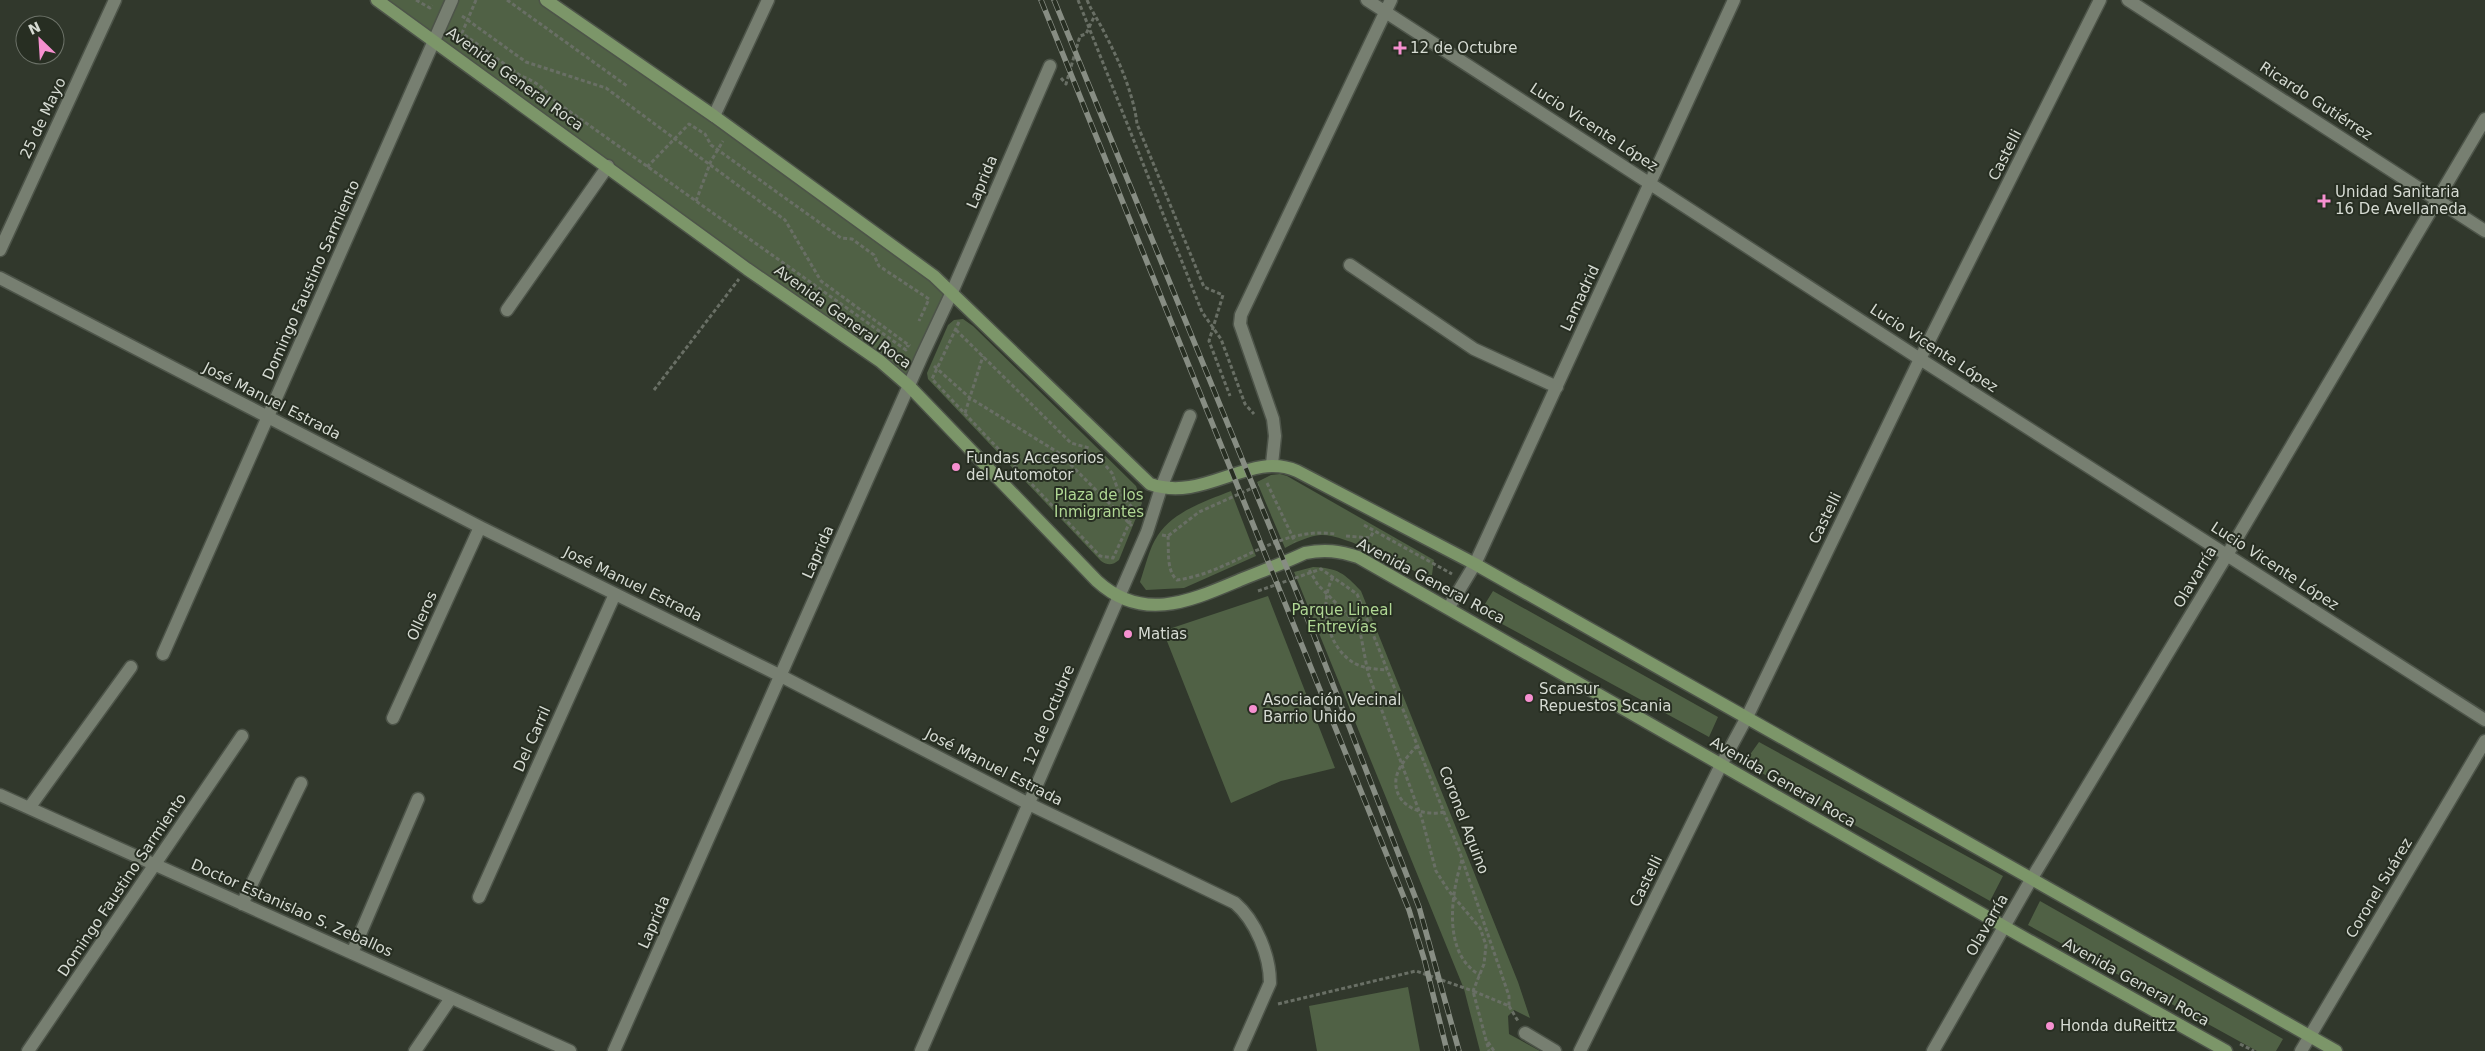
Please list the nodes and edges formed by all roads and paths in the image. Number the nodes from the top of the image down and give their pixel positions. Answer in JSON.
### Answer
{"nodes":[{"id":1,"x":116,"y":0,"type":"edge"},
{"id":2,"x":377,"y":0,"type":"edge"},
{"id":3,"x":416,"y":0,"type":"edge"},
{"id":4,"x":434,"y":0,"type":"edge"},
{"id":5,"x":476,"y":0,"type":"edge"},
{"id":6,"x":507,"y":0,"type":"edge"},
{"id":7,"x":546,"y":0,"type":"edge"},
{"id":8,"x":768,"y":0,"type":"edge"},
{"id":9,"x":1078,"y":0,"type":"edge"},
{"id":10,"x":1088,"y":0,"type":"edge"},
{"id":11,"x":1367,"y":0,"type":"edge"},
{"id":12,"x":1391,"y":0,"type":"edge"},
{"id":13,"x":1734,"y":0,"type":"edge"},
{"id":14,"x":2100,"y":0,"type":"edge"},
{"id":15,"x":2128,"y":0,"type":"edge"},
{"id":16,"x":450,"y":4,"type":"edge"},
{"id":17,"x":1386,"y":12,"type":"junction"},
{"id":18,"x":1094,"y":18,"type":"junction"},
{"id":19,"x":468,"y":21,"type":"junction"},
{"id":20,"x":1089,"y":28,"type":"junction"},
{"id":21,"x":434,"y":42,"type":"junction"},
{"id":22,"x":1050,"y":66,"type":"joint"},
{"id":23,"x":627,"y":86,"type":"dead end"},
{"id":24,"x":714,"y":116,"type":"junction"},
{"id":25,"x":2485,"y":118,"type":"edge"},
{"id":26,"x":732,"y":130,"type":"junction"},
{"id":27,"x":676,"y":139,"type":"junction"},
{"id":28,"x":717,"y":149,"type":"junction"},
{"id":29,"x":710,"y":165,"type":"junction"},
{"id":30,"x":608,"y":166,"type":"junction"},
{"id":31,"x":647,"y":166,"type":"junction"},
{"id":32,"x":1651,"y":183,"type":"junction"},
{"id":33,"x":2437,"y":199,"type":"junction"},
{"id":34,"x":696,"y":201,"type":"junction"},
{"id":35,"x":2485,"y":231,"type":"edge"},
{"id":36,"x":0,"y":250,"type":"edge"},
{"id":37,"x":1350,"y":265,"type":"dead end"},
{"id":38,"x":747,"y":268,"type":"junction"},
{"id":39,"x":0,"y":278,"type":"edge"},
{"id":40,"x":952,"y":292,"type":"junction"},
{"id":41,"x":507,"y":310,"type":"dead end"},
{"id":42,"x":960,"y":322,"type":"dead end"},
{"id":43,"x":917,"y":326,"type":"dead end"},
{"id":44,"x":1213,"y":328,"type":"junction"},
{"id":45,"x":956,"y":330,"type":"junction"},
{"id":46,"x":912,"y":335,"type":"dead end"},
{"id":47,"x":908,"y":344,"type":"junction"},
{"id":48,"x":922,"y":356,"type":"junction"},
{"id":49,"x":983,"y":356,"type":"junction"},
{"id":50,"x":1920,"y":359,"type":"junction"},
{"id":51,"x":937,"y":370,"type":"junction"},
{"id":52,"x":909,"y":386,"type":"junction"},
{"id":53,"x":1556,"y":387,"type":"junction"},
{"id":54,"x":654,"y":390,"type":"dead end"},
{"id":55,"x":1230,"y":396,"type":"dead end"},
{"id":56,"x":970,"y":398,"type":"junction"},
{"id":57,"x":965,"y":414,"type":"junction"},
{"id":58,"x":1190,"y":416,"type":"dead end"},
{"id":59,"x":1256,"y":416,"type":"dead end"},
{"id":60,"x":269,"y":418,"type":"junction"},
{"id":61,"x":1096,"y":454,"type":"dead end"},
{"id":62,"x":1101,"y":460,"type":"dead end"},
{"id":63,"x":1267,"y":465,"type":"junction"},
{"id":64,"x":1161,"y":488,"type":"junction"},
{"id":65,"x":1129,"y":523,"type":"junction"},
{"id":66,"x":480,"y":527,"type":"junction"},
{"id":67,"x":1133,"y":527,"type":"dead end"},
{"id":68,"x":1374,"y":532,"type":"dead end"},
{"id":69,"x":1168,"y":536,"type":"dead end"},
{"id":70,"x":1292,"y":536,"type":"junction"},
{"id":71,"x":1301,"y":554,"type":"junction"},
{"id":72,"x":2227,"y":555,"type":"junction"},
{"id":73,"x":1476,"y":564,"type":"junction"},
{"id":74,"x":1311,"y":573,"type":"junction"},
{"id":75,"x":1333,"y":577,"type":"junction"},
{"id":76,"x":1327,"y":593,"type":"junction"},
{"id":77,"x":615,"y":594,"type":"junction"},
{"id":78,"x":1250,"y":594,"type":"dead end"},
{"id":79,"x":1118,"y":597,"type":"junction"},
{"id":80,"x":1449,"y":607,"type":"junction"},
{"id":81,"x":163,"y":654,"type":"dead end"},
{"id":82,"x":131,"y":667,"type":"dead end"},
{"id":83,"x":1366,"y":667,"type":"junction"},
{"id":84,"x":1387,"y":670,"type":"junction"},
{"id":85,"x":781,"y":676,"type":"junction"},
{"id":86,"x":1747,"y":717,"type":"junction"},
{"id":87,"x":394,"y":718,"type":"dead end"},
{"id":88,"x":2485,"y":720,"type":"edge"},
{"id":89,"x":242,"y":736,"type":"dead end"},
{"id":90,"x":2485,"y":741,"type":"edge"},
{"id":91,"x":1418,"y":746,"type":"junction"},
{"id":92,"x":1402,"y":765,"type":"junction"},
{"id":93,"x":1721,"y":765,"type":"junction"},
{"id":94,"x":301,"y":783,"type":"dead end"},
{"id":95,"x":0,"y":795,"type":"edge"},
{"id":96,"x":418,"y":799,"type":"dead end"},
{"id":97,"x":1028,"y":804,"type":"junction"},
{"id":98,"x":29,"y":808,"type":"junction"},
{"id":99,"x":1444,"y":812,"type":"junction"},
{"id":100,"x":1420,"y":813,"type":"junction"},
{"id":101,"x":1462,"y":860,"type":"junction"},
{"id":102,"x":155,"y":864,"type":"junction"},
{"id":103,"x":2032,"y":878,"type":"junction"},
{"id":104,"x":1453,"y":896,"type":"junction"},
{"id":105,"x":479,"y":897,"type":"dead end"},
{"id":106,"x":242,"y":904,"type":"junction"},
{"id":107,"x":2005,"y":927,"type":"junction"},
{"id":108,"x":352,"y":953,"type":"junction"},
{"id":109,"x":1480,"y":975,"type":"junction"},
{"id":110,"x":1473,"y":991,"type":"junction"},
{"id":111,"x":451,"y":998,"type":"junction"},
{"id":112,"x":1261,"y":1003,"type":"junction"},
{"id":113,"x":1525,"y":1034,"type":"dead end"},
{"id":114,"x":2310,"y":1036,"type":"junction"},
{"id":115,"x":1486,"y":1040,"type":"junction"},
{"id":116,"x":28,"y":1051,"type":"edge"},
{"id":117,"x":415,"y":1051,"type":"edge"},
{"id":118,"x":570,"y":1051,"type":"edge"},
{"id":119,"x":614,"y":1051,"type":"edge"},
{"id":120,"x":921,"y":1051,"type":"edge"},
{"id":121,"x":1240,"y":1051,"type":"edge"},
{"id":122,"x":1489,"y":1051,"type":"edge"},
{"id":123,"x":1494,"y":1051,"type":"edge"},
{"id":124,"x":1554,"y":1051,"type":"edge"},
{"id":125,"x":1580,"y":1051,"type":"edge"},
{"id":126,"x":1933,"y":1051,"type":"edge"},
{"id":127,"x":2226,"y":1051,"type":"edge"},
{"id":128,"x":2301,"y":1051,"type":"edge"},
{"id":129,"x":2336,"y":1051,"type":"edge"}],
"edges":[{"from":1,"to":36,"type":"street","name":"25 de Mayo"},
{"from":2,"to":21,"type":"main road","name":"Avenida General Roca"},
{"from":3,"to":4,"type":"path"},
{"from":5,"to":19,"type":"path"},
{"from":6,"to":23,"type":"path"},
{"from":7,"to":24,"type":"main road"},
{"from":8,"to":24,"type":"street"},
{"from":9,"to":20,"type":"path"},
{"from":10,"to":18,"type":"path"},
{"from":11,"to":17,"type":"street","name":"Lucio Vicente López"},
{"from":12,"to":17,"type":"street"},
{"from":13,"to":32,"type":"street","name":"Lamadrid"},
{"from":14,"to":50,"type":"street","name":"Castelli"},
{"from":15,"to":33,"type":"street","name":"Ricardo Gutiérrez"},
{"from":16,"to":19,"type":"path"},
{"from":16,"to":21,"type":"street","name":"Domingo Faustino Sarmiento"},
{"from":17,"to":32,"type":"street","name":"Lucio Vicente López"},
{"from":17,"to":63,"type":"street"},
{"from":18,"to":20,"type":"path"},
{"from":18,"to":44,"type":"path"},
{"from":19,"to":27,"type":"path"},
{"from":19,"to":31,"type":"path"},
{"from":20,"to":22,"type":"path"},
{"from":20,"to":44,"type":"path"},
{"from":21,"to":30,"type":"main road","name":"Avenida General Roca"},
{"from":21,"to":60,"type":"street","name":"Domingo Faustino Sarmiento"},
{"from":22,"to":40,"type":"street","name":"Laprida"},
{"from":24,"to":26,"type":"main road"},
{"from":25,"to":33,"type":"street","name":"Olavarría"},
{"from":26,"to":28,"type":"path"},
{"from":26,"to":40,"type":"main road"},
{"from":27,"to":28,"type":"path"},
{"from":27,"to":29,"type":"path"},
{"from":27,"to":31,"type":"path"},
{"from":28,"to":29,"type":"path"},
{"from":28,"to":43,"type":"path"},
{"from":29,"to":34,"type":"path"},
{"from":29,"to":47,"type":"path"},
{"from":30,"to":38,"type":"main road","name":"Avenida General Roca"},
{"from":30,"to":41,"type":"street"},
{"from":31,"to":34,"type":"path"},
{"from":32,"to":50,"type":"street","name":"Lucio Vicente López"},
{"from":32,"to":53,"type":"street","name":"Lamadrid"},
{"from":33,"to":35,"type":"street","name":"Ricardo Gutiérrez"},
{"from":33,"to":72,"type":"street","name":"Olavarría"},
{"from":34,"to":47,"type":"path"},
{"from":37,"to":53,"type":"street"},
{"from":38,"to":52,"type":"main road","name":"Avenida General Roca"},
{"from":38,"to":54,"type":"path"},
{"from":39,"to":60,"type":"street","name":"José Manuel Estrada"},
{"from":40,"to":48,"type":"street","name":"Laprida"},
{"from":40,"to":64,"type":"main road"},
{"from":42,"to":45,"type":"path"},
{"from":44,"to":55,"type":"path"},
{"from":44,"to":59,"type":"path"},
{"from":45,"to":49,"type":"path"},
{"from":45,"to":51,"type":"path"},
{"from":46,"to":47,"type":"path"},
{"from":47,"to":48,"type":"path"},
{"from":48,"to":51,"type":"path"},
{"from":48,"to":52,"type":"street","name":"Laprida"},
{"from":49,"to":56,"type":"path"},
{"from":49,"to":61,"type":"path"},
{"from":50,"to":72,"type":"street","name":"Lucio Vicente López"},
{"from":50,"to":86,"type":"street","name":"Castelli"},
{"from":51,"to":56,"type":"path"},
{"from":51,"to":57,"type":"path"},
{"from":52,"to":79,"type":"main road","name":"Avenida General Roca"},
{"from":52,"to":85,"type":"street","name":"Laprida"},
{"from":53,"to":73,"type":"street","name":"Lamadrid"},
{"from":56,"to":57,"type":"path"},
{"from":56,"to":65,"type":"path"},
{"from":57,"to":65,"type":"path"},
{"from":58,"to":64,"type":"street","name":"12 de Octubre"},
{"from":60,"to":66,"type":"street","name":"José Manuel Estrada"},
{"from":60,"to":81,"type":"street","name":"Domingo Faustino Sarmiento"},
{"from":62,"to":65,"type":"path"},
{"from":63,"to":64,"type":"main road"},
{"from":63,"to":70,"type":"path"},
{"from":63,"to":73,"type":"main road"},
{"from":64,"to":79,"type":"street","name":"12 de Octubre"},
{"from":65,"to":67,"type":"path"},
{"from":66,"to":77,"type":"street","name":"José Manuel Estrada"},
{"from":66,"to":87,"type":"street","name":"Olleros"},
{"from":68,"to":70,"type":"path"},
{"from":69,"to":70,"type":"path"},
{"from":70,"to":71,"type":"path"},
{"from":71,"to":74,"type":"path"},
{"from":71,"to":79,"type":"main road","name":"Avenida General Roca"},
{"from":71,"to":80,"type":"main road","name":"Avenida General Roca"},
{"from":72,"to":88,"type":"street","name":"Lucio Vicente López"},
{"from":72,"to":103,"type":"street","name":"Olavarría"},
{"from":73,"to":80,"type":"street","name":"Lamadrid"},
{"from":73,"to":86,"type":"main road"},
{"from":74,"to":75,"type":"path","name":"Coronel Aquino"},
{"from":74,"to":76,"type":"path"},
{"from":74,"to":78,"type":"path"},
{"from":75,"to":76,"type":"path"},
{"from":75,"to":84,"type":"path","name":"Coronel Aquino"},
{"from":76,"to":83,"type":"path"},
{"from":76,"to":83,"type":"path"},
{"from":77,"to":85,"type":"street","name":"José Manuel Estrada"},
{"from":77,"to":105,"type":"street","name":"Del Carril"},
{"from":79,"to":97,"type":"street","name":"12 de Octubre"},
{"from":80,"to":93,"type":"main road","name":"Avenida General Roca"},
{"from":82,"to":98,"type":"street"},
{"from":83,"to":84,"type":"path"},
{"from":83,"to":92,"type":"path"},
{"from":84,"to":91,"type":"path","name":"Coronel Aquino"},
{"from":85,"to":97,"type":"street","name":"José Manuel Estrada"},
{"from":85,"to":119,"type":"street","name":"Laprida"},
{"from":86,"to":93,"type":"street","name":"Castelli"},
{"from":86,"to":103,"type":"main road"},
{"from":89,"to":102,"type":"street","name":"Domingo Faustino Sarmiento"},
{"from":90,"to":114,"type":"street","name":"Coronel Suárez"},
{"from":91,"to":92,"type":"path"},
{"from":91,"to":99,"type":"path","name":"Coronel Aquino"},
{"from":92,"to":100,"type":"path"},
{"from":92,"to":100,"type":"path"},
{"from":93,"to":107,"type":"main road","name":"Avenida General Roca"},
{"from":93,"to":125,"type":"street","name":"Castelli"},
{"from":94,"to":106,"type":"street"},
{"from":95,"to":98,"type":"street","name":"Doctor Estanislao S. Zeballos"},
{"from":96,"to":108,"type":"street"},
{"from":97,"to":112,"type":"street","name":"José Manuel Estrada"},
{"from":97,"to":120,"type":"street","name":"12 de Octubre"},
{"from":98,"to":102,"type":"street","name":"Doctor Estanislao S. Zeballos"},
{"from":99,"to":100,"type":"path"},
{"from":99,"to":101,"type":"path","name":"Coronel Aquino"},
{"from":100,"to":104,"type":"path"},
{"from":101,"to":104,"type":"path"},
{"from":101,"to":110,"type":"path","name":"Coronel Aquino"},
{"from":102,"to":106,"type":"street","name":"Doctor Estanislao S. Zeballos"},
{"from":102,"to":116,"type":"street","name":"Domingo Faustino Sarmiento"},
{"from":103,"to":107,"type":"street","name":"Olavarría"},
{"from":103,"to":114,"type":"main road"},
{"from":104,"to":109,"type":"path"},
{"from":104,"to":109,"type":"path"},
{"from":106,"to":108,"type":"street","name":"Doctor Estanislao S. Zeballos"},
{"from":107,"to":126,"type":"street","name":"Olavarría"},
{"from":107,"to":127,"type":"main road","name":"Avenida General Roca"},
{"from":108,"to":111,"type":"street","name":"Doctor Estanislao S. Zeballos"},
{"from":109,"to":110,"type":"path"},
{"from":110,"to":112,"type":"path"},
{"from":110,"to":115,"type":"path"},
{"from":111,"to":117,"type":"street"},
{"from":111,"to":118,"type":"street","name":"Doctor Estanislao S. Zeballos"},
{"from":112,"to":121,"type":"street"},
{"from":113,"to":124,"type":"street"},
{"from":114,"to":128,"type":"street","name":"Coronel Suárez"},
{"from":114,"to":129,"type":"main road"},
{"from":115,"to":122,"type":"path"},
{"from":115,"to":123,"type":"path"}]}
